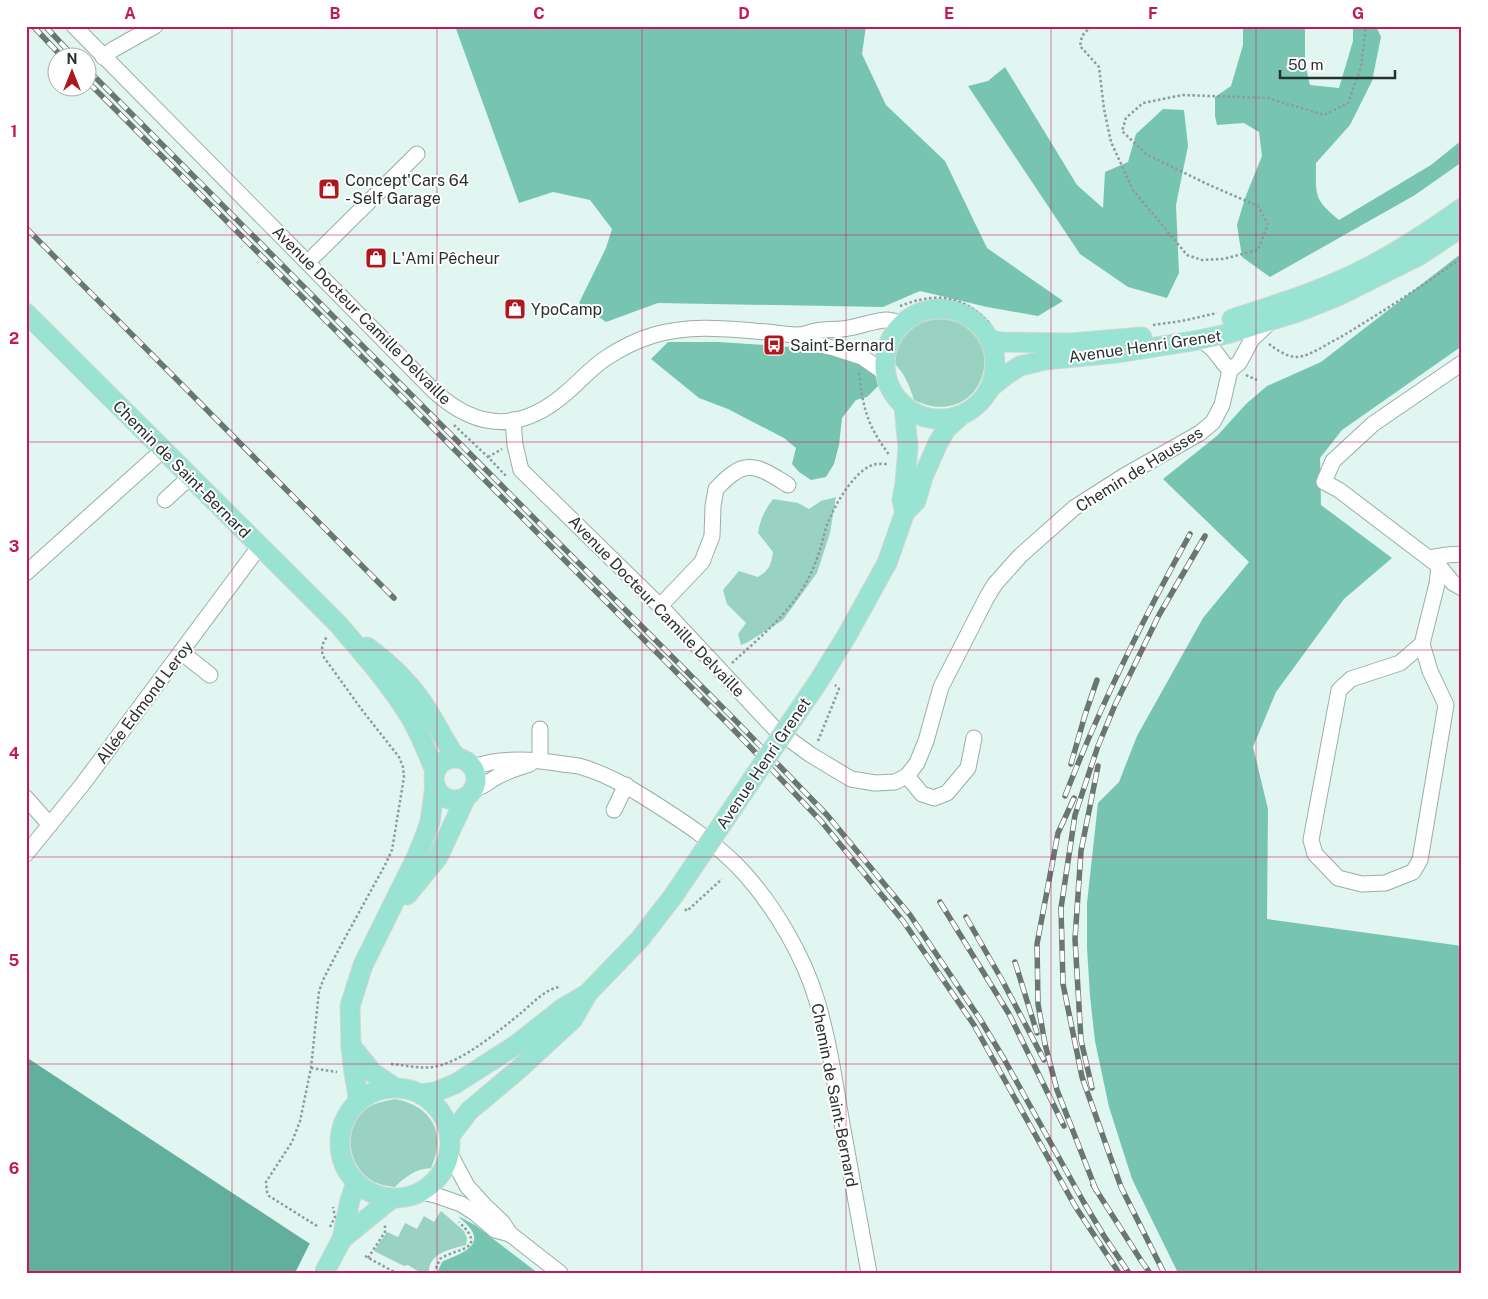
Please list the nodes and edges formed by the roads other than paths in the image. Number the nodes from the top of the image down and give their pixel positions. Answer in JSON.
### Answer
{"nodes":[{"id":1,"x":74,"y":26,"type":"edge"},
{"id":2,"x":155,"y":26,"type":"edge"},
{"id":3,"x":103,"y":57,"type":"junction"},
{"id":4,"x":418,"y":154,"type":"dead end"},
{"id":5,"x":1462,"y":208,"type":"edge"},
{"id":6,"x":1462,"y":227,"type":"edge"},
{"id":7,"x":315,"y":255,"type":"dead end"},
{"id":8,"x":26,"y":313,"type":"edge"},
{"id":9,"x":898,"y":315,"type":"junction"},
{"id":10,"x":1271,"y":321,"type":"junction"},
{"id":11,"x":992,"y":333,"type":"junction"},
{"id":12,"x":799,"y":335,"type":"junction"},
{"id":13,"x":1199,"y":340,"type":"junction"},
{"id":14,"x":1462,"y":363,"type":"edge"},
{"id":15,"x":1237,"y":372,"type":"junction"},
{"id":16,"x":885,"y":373,"type":"junction"},
{"id":17,"x":991,"y":387,"type":"junction"},
{"id":18,"x":904,"y":407,"type":"junction"},
{"id":19,"x":959,"y":417,"type":"junction"},
{"id":20,"x":513,"y":420,"type":"junction"},
{"id":21,"x":163,"y":450,"type":"junction"},
{"id":22,"x":190,"y":477,"type":"junction"},
{"id":23,"x":788,"y":486,"type":"dead end"},
{"id":24,"x":165,"y":500,"type":"dead end"},
{"id":25,"x":905,"y":512,"type":"junction"},
{"id":26,"x":259,"y":547,"type":"junction"},
{"id":27,"x":1462,"y":554,"type":"edge"},
{"id":28,"x":1434,"y":562,"type":"junction"},
{"id":29,"x":26,"y":573,"type":"edge"},
{"id":30,"x":1462,"y":588,"type":"edge"},
{"id":31,"x":660,"y":606,"type":"junction"},
{"id":32,"x":338,"y":624,"type":"junction"},
{"id":33,"x":1422,"y":644,"type":"junction"},
{"id":34,"x":181,"y":652,"type":"junction"},
{"id":35,"x":210,"y":675,"type":"dead end"},
{"id":36,"x":540,"y":729,"type":"dead end"},
{"id":37,"x":974,"y":738,"type":"dead end"},
{"id":38,"x":456,"y":757,"type":"junction"},
{"id":39,"x":540,"y":760,"type":"junction"},
{"id":40,"x":473,"y":767,"type":"junction"},
{"id":41,"x":907,"y":776,"type":"junction"},
{"id":42,"x":435,"y":778,"type":"junction"},
{"id":43,"x":626,"y":786,"type":"junction"},
{"id":44,"x":470,"y":793,"type":"junction"},
{"id":45,"x":26,"y":798,"type":"edge"},
{"id":46,"x":614,"y":810,"type":"dead end"},
{"id":47,"x":50,"y":825,"type":"junction"},
{"id":48,"x":26,"y":854,"type":"edge"},
{"id":49,"x":385,"y":921,"type":"junction"},
{"id":50,"x":588,"y":993,"type":"junction"},
{"id":51,"x":351,"y":1046,"type":"junction"},
{"id":52,"x":394,"y":1087,"type":"junction"},
{"id":53,"x":421,"y":1094,"type":"junction"},
{"id":54,"x":358,"y":1101,"type":"junction"},
{"id":55,"x":450,"y":1145,"type":"junction"},
{"id":56,"x":356,"y":1183,"type":"junction"},
{"id":57,"x":420,"y":1192,"type":"junction"},
{"id":58,"x":391,"y":1199,"type":"junction"},
{"id":59,"x":355,"y":1218,"type":"junction"},
{"id":60,"x":510,"y":1234,"type":"junction"},
{"id":61,"x":324,"y":1273,"type":"edge"},
{"id":62,"x":560,"y":1273,"type":"edge"},
{"id":63,"x":869,"y":1273,"type":"edge"}],
"edges":[{"from":1,"to":3,"type":"street","name":"Avenue Docteur Camille Delvaille"},
{"from":2,"to":3,"type":"street"},
{"from":3,"to":20,"type":"street","name":"Avenue Docteur Camille Delvaille"},
{"from":4,"to":7,"type":"street"},
{"from":5,"to":11,"type":"main road","name":"Avenue Henri Grenet"},
{"from":6,"to":10,"type":"main road","name":"Avenue Henri Grenet"},
{"from":8,"to":21,"type":"main road","name":"Chemin de Saint-Bernard"},
{"from":9,"to":11,"type":"main road"},
{"from":9,"to":12,"type":"street"},
{"from":9,"to":16,"type":"main road"},
{"from":10,"to":13,"type":"main road","name":"Avenue Henri Grenet"},
{"from":10,"to":15,"type":"street","name":"Chemin de Hausses"},
{"from":11,"to":17,"type":"main road"},
{"from":12,"to":16,"type":"street"},
{"from":12,"to":20,"type":"street"},
{"from":13,"to":15,"type":"street"},
{"from":13,"to":17,"type":"main road","name":"Avenue Henri Grenet"},
{"from":14,"to":28,"type":"street"},
{"from":15,"to":41,"type":"street","name":"Chemin de Hausses"},
{"from":16,"to":18,"type":"main road"},
{"from":17,"to":19,"type":"main road"},
{"from":18,"to":19,"type":"main road"},
{"from":18,"to":25,"type":"main road","name":"Avenue Henri Grenet"},
{"from":19,"to":25,"type":"main road","name":"Avenue Henri Grenet"},
{"from":20,"to":31,"type":"street","name":"Avenue Docteur Camille Delvaille"},
{"from":21,"to":22,"type":"main road","name":"Chemin de Saint-Bernard"},
{"from":21,"to":29,"type":"street"},
{"from":22,"to":24,"type":"street"},
{"from":22,"to":26,"type":"main road","name":"Chemin de Saint-Bernard"},
{"from":23,"to":31,"type":"street"},
{"from":25,"to":50,"type":"main road","name":"Avenue Henri Grenet","bridge":true},
{"from":26,"to":32,"type":"main road","name":"Chemin de Saint-Bernard"},
{"from":26,"to":34,"type":"street","name":"Allée Edmond Leroy"},
{"from":27,"to":28,"type":"street"},
{"from":28,"to":30,"type":"street"},
{"from":28,"to":33,"type":"street"},
{"from":31,"to":41,"type":"street","name":"Avenue Docteur Camille Delvaille"},
{"from":32,"to":38,"type":"main road","name":"Chemin de Saint-Bernard"},
{"from":32,"to":42,"type":"main road","name":"Chemin de Saint-Bernard"},
{"from":33,"to":33,"type":"street"},
{"from":34,"to":35,"type":"street"},
{"from":34,"to":47,"type":"street","name":"Allée Edmond Leroy"},
{"from":36,"to":39,"type":"street"},
{"from":37,"to":41,"type":"street"},
{"from":38,"to":40,"type":"main road"},
{"from":38,"to":42,"type":"main road"},
{"from":39,"to":40,"type":"street","name":"Chemin de Saint-Bernard"},
{"from":39,"to":43,"type":"street","name":"Chemin de Saint-Bernard"},
{"from":39,"to":44,"type":"street","name":"Chemin de Saint-Bernard"},
{"from":40,"to":44,"type":"main road"},
{"from":42,"to":44,"type":"main road"},
{"from":42,"to":49,"type":"main road"},
{"from":43,"to":46,"type":"street"},
{"from":43,"to":63,"type":"street","name":"Chemin de Saint-Bernard"},
{"from":44,"to":49,"type":"main road"},
{"from":45,"to":47,"type":"street"},
{"from":47,"to":48,"type":"street","name":"Allée Edmond Leroy"},
{"from":49,"to":51,"type":"main road"},
{"from":50,"to":53,"type":"main road","name":"Avenue Henri Grenet"},
{"from":50,"to":55,"type":"main road","name":"Avenue Henri Grenet"},
{"from":51,"to":52,"type":"main road"},
{"from":51,"to":54,"type":"main road"},
{"from":52,"to":53,"type":"main road"},
{"from":52,"to":54,"type":"main road"},
{"from":53,"to":55,"type":"main road"},
{"from":54,"to":56,"type":"main road"},
{"from":55,"to":57,"type":"main road"},
{"from":55,"to":60,"type":"street"},
{"from":56,"to":58,"type":"main road"},
{"from":56,"to":59,"type":"main road"},
{"from":57,"to":58,"type":"main road"},
{"from":57,"to":60,"type":"street"},
{"from":58,"to":59,"type":"main road"},
{"from":59,"to":61,"type":"main road","bridge":true},
{"from":60,"to":62,"type":"street"}]}
